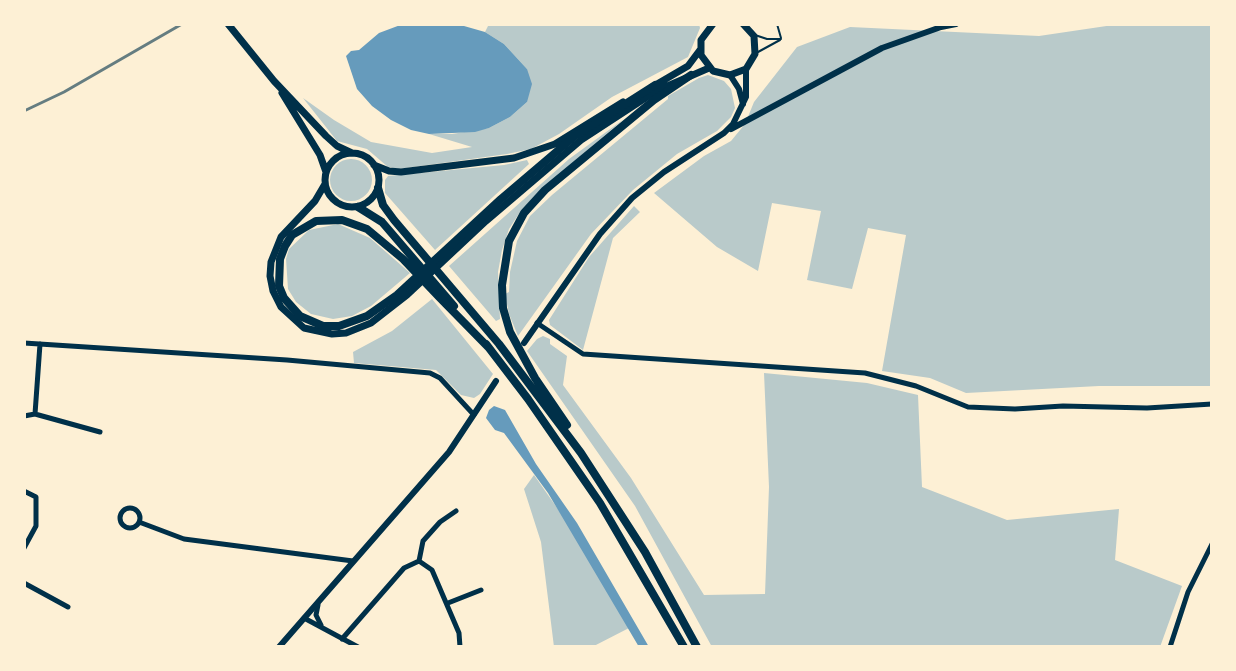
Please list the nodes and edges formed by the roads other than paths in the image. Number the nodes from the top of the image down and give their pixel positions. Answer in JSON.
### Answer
{"nodes":[{"id":1,"x":228,"y":24,"type":"edge"},
{"id":2,"x":743,"y":24,"type":"edge"},
{"id":3,"x":777,"y":24,"type":"edge"},
{"id":4,"x":956,"y":24,"type":"edge"},
{"id":5,"x":710,"y":25,"type":"edge"},
{"id":6,"x":751,"y":32,"type":"junction"},
{"id":7,"x":781,"y":39,"type":"junction"},
{"id":8,"x":700,"y":50,"type":"junction"},
{"id":9,"x":755,"y":54,"type":"junction"},
{"id":10,"x":709,"y":68,"type":"junction"},
{"id":11,"x":746,"y":69,"type":"junction"},
{"id":12,"x":691,"y":75,"type":"junction"},
{"id":13,"x":730,"y":75,"type":"junction"},
{"id":14,"x":274,"y":81,"type":"junction"},
{"id":15,"x":655,"y":85,"type":"junction"},
{"id":16,"x":743,"y":105,"type":"junction"},
{"id":17,"x":724,"y":133,"type":"junction"},
{"id":18,"x":352,"y":153,"type":"junction"},
{"id":19,"x":374,"y":165,"type":"junction"},
{"id":20,"x":326,"y":172,"type":"junction"},
{"id":21,"x":325,"y":184,"type":"junction"},
{"id":22,"x":378,"y":188,"type":"junction"},
{"id":23,"x":358,"y":207,"type":"junction"},
{"id":24,"x":410,"y":253,"type":"junction"},
{"id":25,"x":445,"y":293,"type":"junction"},
{"id":26,"x":537,"y":323,"type":"junction"},
{"id":27,"x":24,"y":343,"type":"edge"},
{"id":28,"x":524,"y":343,"type":"dead end"},
{"id":29,"x":40,"y":344,"type":"junction"},
{"id":30,"x":496,"y":381,"type":"dead end"},
{"id":31,"x":1212,"y":404,"type":"edge"},
{"id":32,"x":35,"y":414,"type":"junction"},
{"id":33,"x":474,"y":415,"type":"junction"},
{"id":34,"x":24,"y":416,"type":"edge"},
{"id":35,"x":100,"y":432,"type":"dead end"},
{"id":36,"x":581,"y":453,"type":"junction"},
{"id":37,"x":24,"y":491,"type":"edge"},
{"id":38,"x":456,"y":511,"type":"dead end"},
{"id":39,"x":139,"y":522,"type":"dead end"},
{"id":40,"x":1212,"y":544,"type":"edge"},
{"id":41,"x":24,"y":548,"type":"edge"},
{"id":42,"x":353,"y":561,"type":"junction"},
{"id":43,"x":419,"y":561,"type":"junction"},
{"id":44,"x":24,"y":583,"type":"edge"},
{"id":45,"x":481,"y":590,"type":"dead end"},
{"id":46,"x":319,"y":601,"type":"junction"},
{"id":47,"x":448,"y":603,"type":"junction"},
{"id":48,"x":68,"y":607,"type":"dead end"},
{"id":49,"x":304,"y":618,"type":"junction"},
{"id":50,"x":324,"y":630,"type":"junction"},
{"id":51,"x":342,"y":639,"type":"junction"},
{"id":52,"x":279,"y":647,"type":"edge"},
{"id":53,"x":358,"y":647,"type":"edge"},
{"id":54,"x":460,"y":647,"type":"edge"},
{"id":55,"x":684,"y":647,"type":"edge"},
{"id":56,"x":697,"y":647,"type":"edge"},
{"id":57,"x":1170,"y":647,"type":"edge"}],
"edges":[{"from":1,"to":14,"type":"main road"},
{"from":2,"to":6,"type":"main road"},
{"from":3,"to":7,"type":"lane"},
{"from":4,"to":17,"type":"street"},
{"from":5,"to":8,"type":"main road"},
{"from":6,"to":7,"type":"lane"},
{"from":6,"to":9,"type":"main road"},
{"from":7,"to":9,"type":"lane"},
{"from":8,"to":10,"type":"main road"},
{"from":8,"to":15,"type":"main road"},
{"from":9,"to":11,"type":"main road"},
{"from":10,"to":12,"type":"main road"},
{"from":10,"to":13,"type":"main road"},
{"from":11,"to":13,"type":"main road"},
{"from":11,"to":16,"type":"street"},
{"from":12,"to":21,"type":"main road"},
{"from":12,"to":36,"type":"highway"},
{"from":13,"to":16,"type":"street"},
{"from":14,"to":18,"type":"main road"},
{"from":14,"to":20,"type":"main road"},
{"from":15,"to":19,"type":"main road"},
{"from":15,"to":24,"type":"highway"},
{"from":16,"to":17,"type":"street"},
{"from":17,"to":26,"type":"street"},
{"from":18,"to":19,"type":"main road"},
{"from":18,"to":20,"type":"main road"},
{"from":19,"to":22,"type":"main road"},
{"from":20,"to":21,"type":"main road"},
{"from":21,"to":23,"type":"main road"},
{"from":22,"to":23,"type":"main road"},
{"from":22,"to":24,"type":"highway"},
{"from":23,"to":24,"type":"highway"},
{"from":24,"to":25,"type":"highway"},
{"from":25,"to":36,"type":"highway"},
{"from":25,"to":55,"type":"highway"},
{"from":26,"to":28,"type":"street"},
{"from":26,"to":31,"type":"street"},
{"from":27,"to":29,"type":"street"},
{"from":29,"to":32,"type":"street"},
{"from":29,"to":33,"type":"street"},
{"from":30,"to":33,"type":"street"},
{"from":32,"to":34,"type":"street"},
{"from":32,"to":35,"type":"street"},
{"from":33,"to":42,"type":"street"},
{"from":36,"to":56,"type":"highway"},
{"from":37,"to":41,"type":"street"},
{"from":38,"to":43,"type":"street"},
{"from":39,"to":42,"type":"street"},
{"from":40,"to":57,"type":"street"},
{"from":42,"to":46,"type":"street"},
{"from":43,"to":47,"type":"street"},
{"from":43,"to":51,"type":"street"},
{"from":44,"to":48,"type":"street"},
{"from":45,"to":47,"type":"street"},
{"from":46,"to":49,"type":"street"},
{"from":46,"to":50,"type":"street"},
{"from":47,"to":54,"type":"street"},
{"from":49,"to":50,"type":"street"},
{"from":49,"to":52,"type":"street"},
{"from":50,"to":51,"type":"street"},
{"from":51,"to":53,"type":"street"}]}
